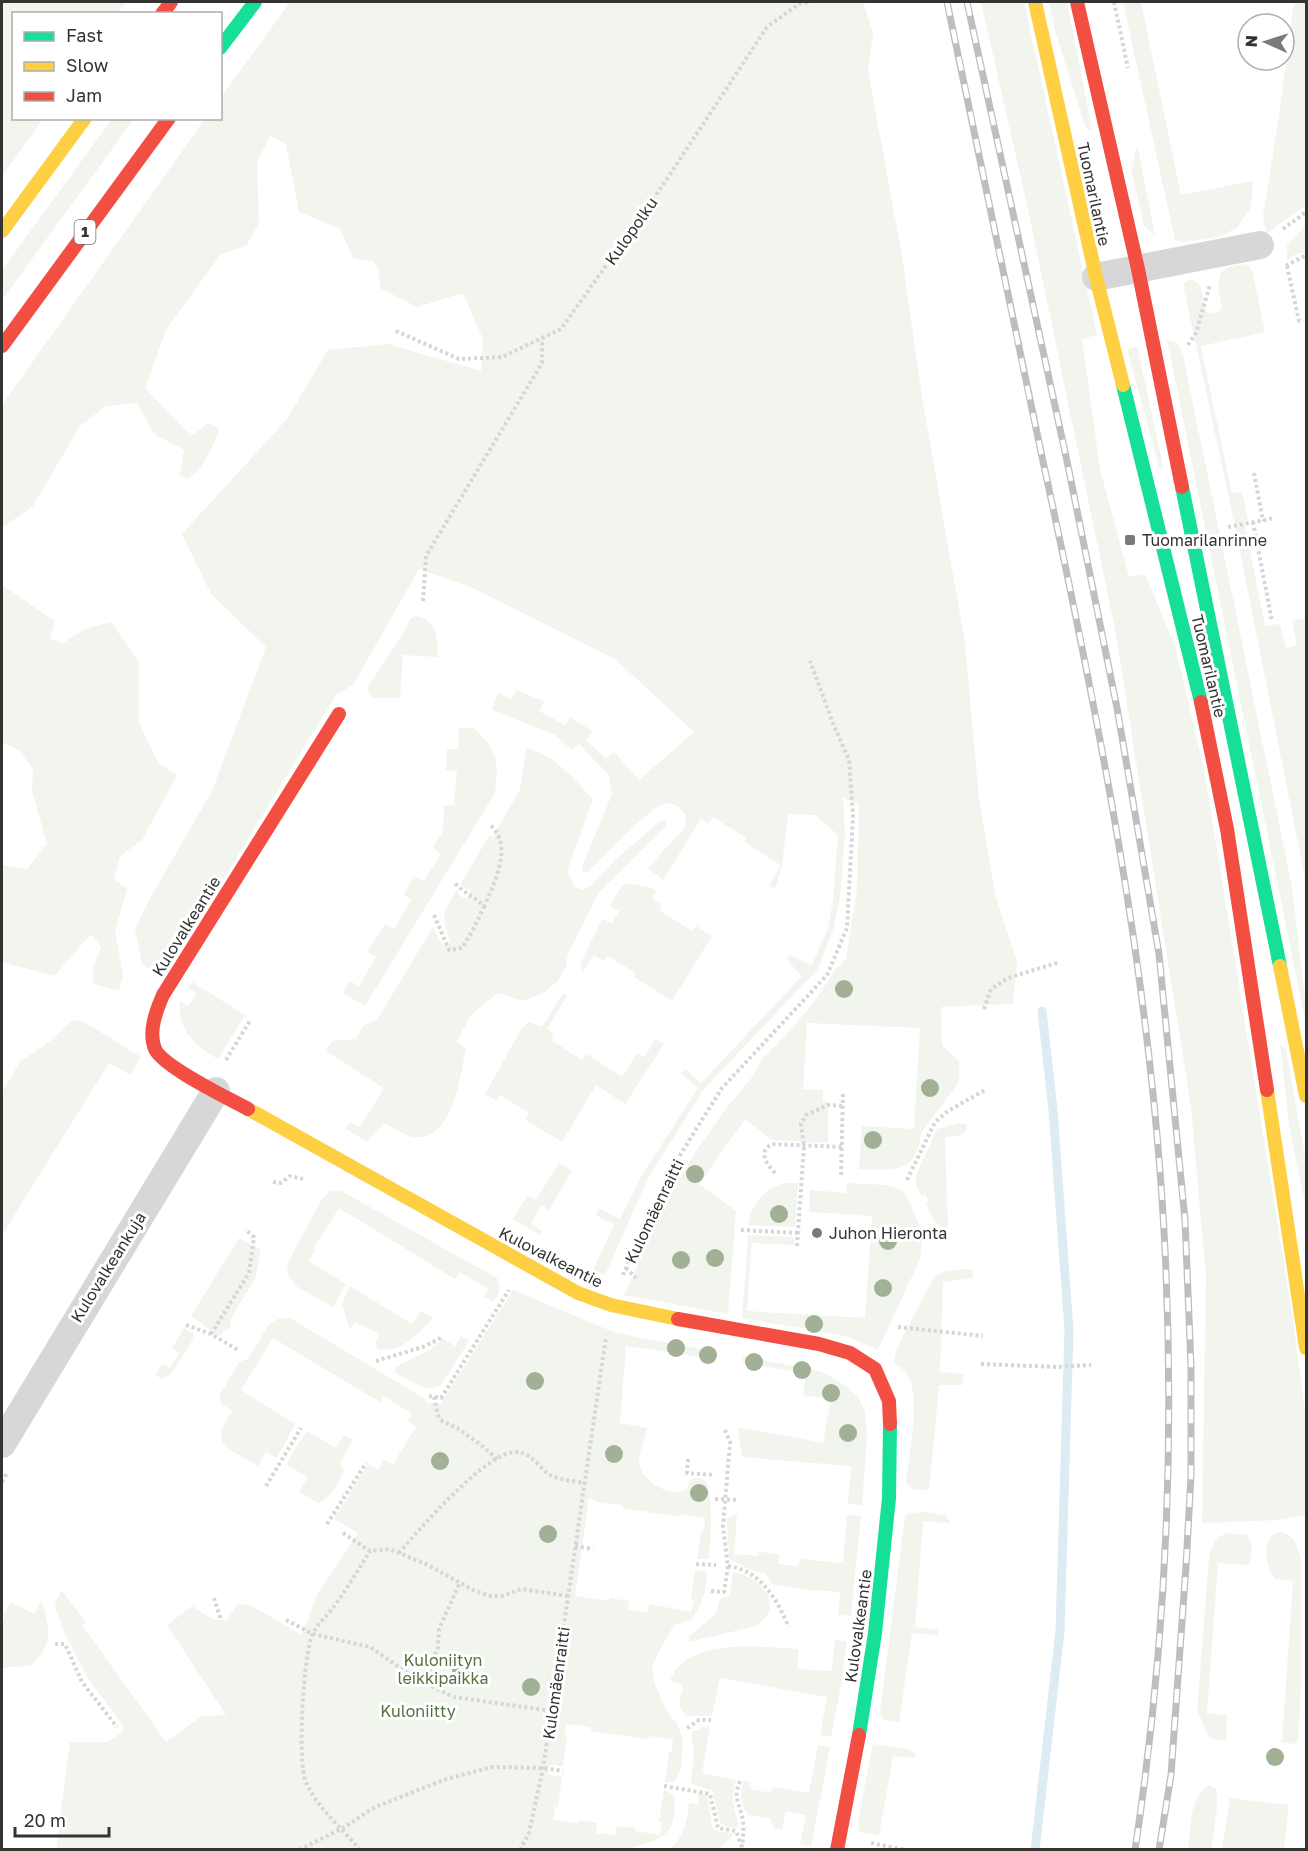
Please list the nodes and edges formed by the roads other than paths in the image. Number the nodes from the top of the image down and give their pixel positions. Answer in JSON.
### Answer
{"nodes":[{"id":1,"x":255,"y":2,"type":"edge"},
{"id":2,"x":1035,"y":2,"type":"edge"},
{"id":3,"x":1077,"y":2,"type":"edge"},
{"id":4,"x":222,"y":45,"type":"edge"},
{"id":5,"x":84,"y":120,"type":"edge"},
{"id":6,"x":168,"y":120,"type":"edge"},
{"id":7,"x":2,"y":231,"type":"edge"},
{"id":8,"x":1260,"y":245,"type":"dead end"},
{"id":9,"x":1138,"y":269,"type":"junction"},
{"id":10,"x":1096,"y":277,"type":"junction"},
{"id":11,"x":2,"y":346,"type":"edge"},
{"id":12,"x":339,"y":714,"type":"dead end"},
{"id":13,"x":218,"y":1080,"type":"junction"},
{"id":14,"x":1306,"y":1096,"type":"edge"},
{"id":15,"x":1306,"y":1348,"type":"edge"},
{"id":16,"x":2,"y":1444,"type":"edge"},
{"id":17,"x":837,"y":1850,"type":"edge"}],
"edges":[{"from":1,"to":4,"type":"main road"},
{"from":2,"to":10,"type":"main road","name":"Tuomarilantie"},
{"from":3,"to":9,"type":"main road","name":"Tuomarilantie"},
{"from":5,"to":7,"type":"main road"},
{"from":6,"to":11,"type":"main road","number":"1"},
{"from":8,"to":9,"type":"street"},
{"from":9,"to":10,"type":"street"},
{"from":9,"to":14,"type":"main road","name":"Tuomarilantie"},
{"from":10,"to":15,"type":"main road","name":"Tuomarilantie"},
{"from":12,"to":13,"type":"main road","name":"Kulovalkeantie"},
{"from":13,"to":16,"type":"street","name":"Kulovalkeankuja"},
{"from":13,"to":17,"type":"main road","name":"Kulovalkeantie"}]}
